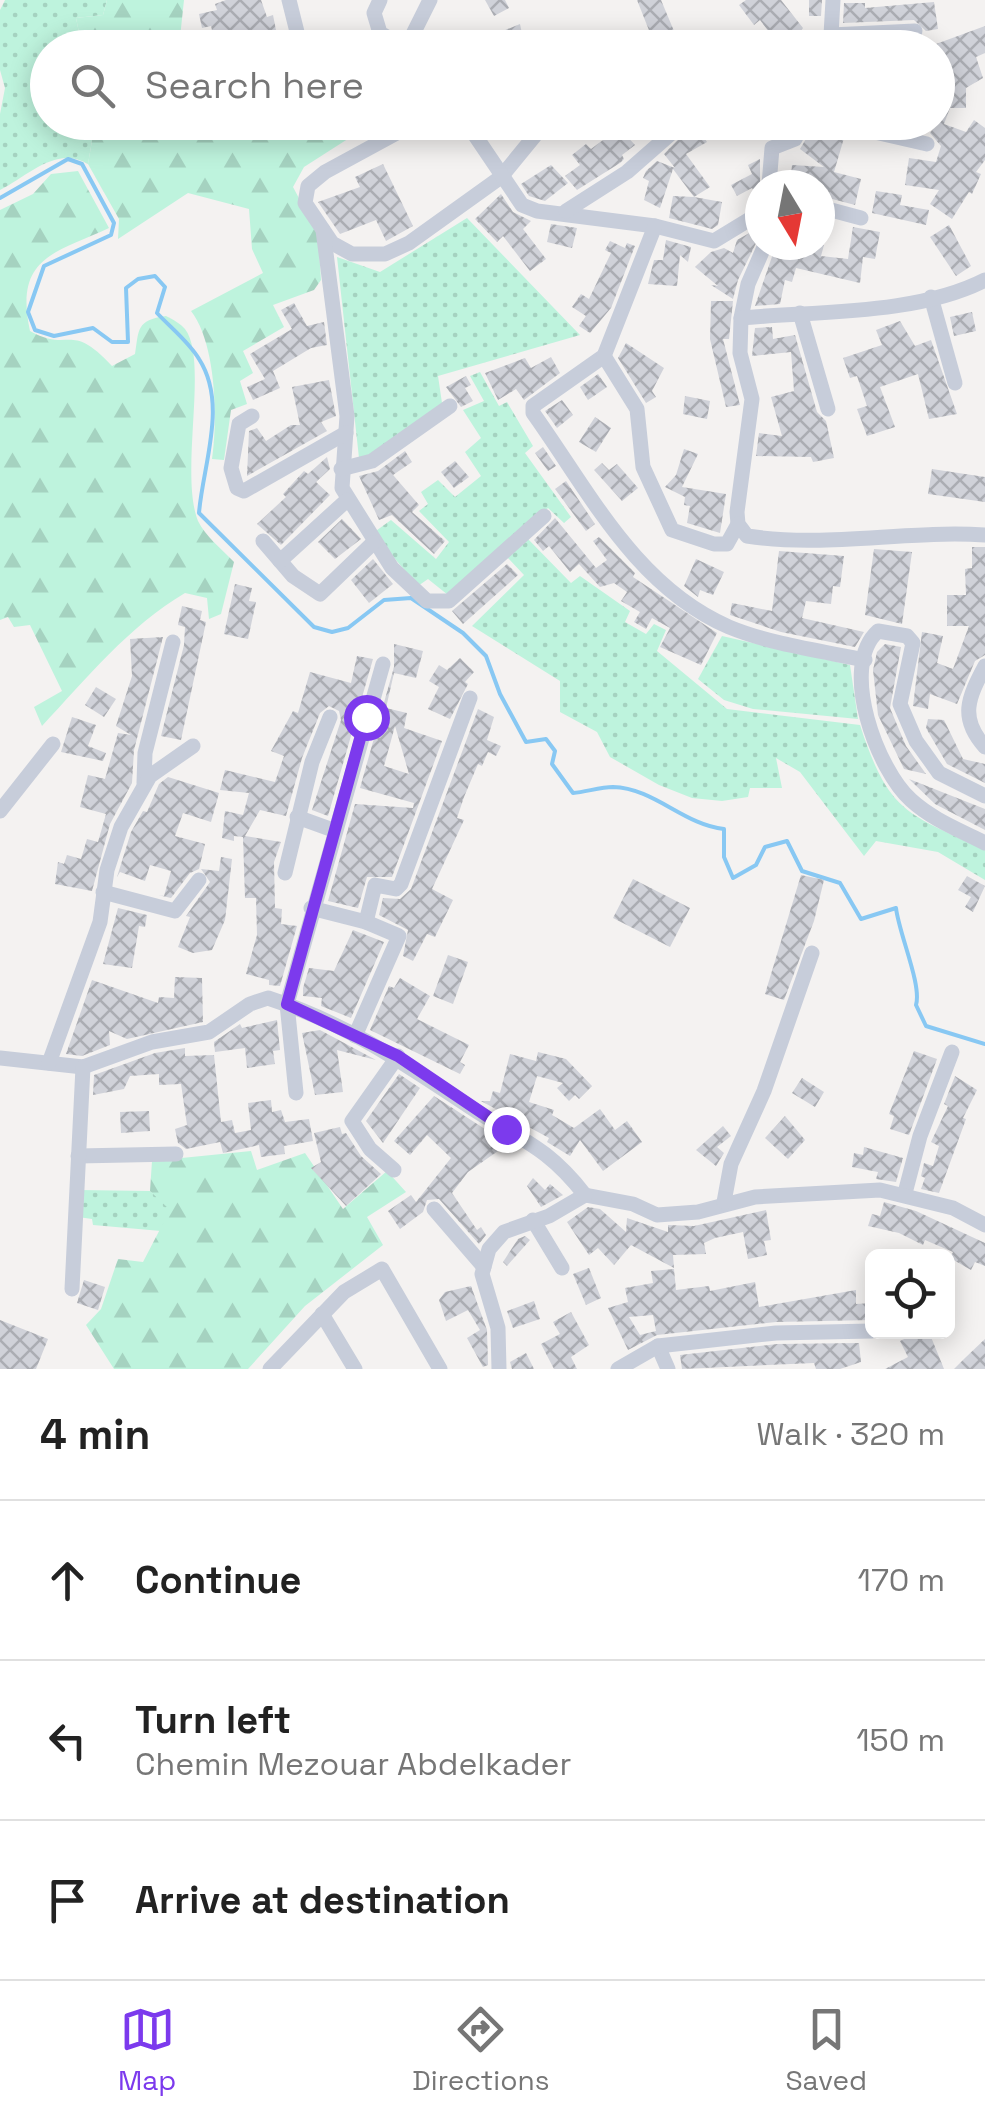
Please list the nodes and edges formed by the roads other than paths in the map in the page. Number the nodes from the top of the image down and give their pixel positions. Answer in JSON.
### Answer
{"nodes":[{"id":1,"x":289,"y":0,"type":"edge"},
{"id":2,"x":380,"y":0,"type":"edge"},
{"id":3,"x":430,"y":0,"type":"edge"},
{"id":4,"x":833,"y":0,"type":"edge"},
{"id":5,"x":296,"y":30,"type":"edge"},
{"id":6,"x":379,"y":30,"type":"edge"},
{"id":7,"x":415,"y":30,"type":"edge"},
{"id":8,"x":828,"y":30,"type":"edge"},
{"id":9,"x":384,"y":140,"type":"edge"},
{"id":10,"x":477,"y":140,"type":"edge"},
{"id":11,"x":531,"y":140,"type":"edge"},
{"id":12,"x":663,"y":140,"type":"edge"},
{"id":13,"x":795,"y":140,"type":"edge"},
{"id":14,"x":910,"y":140,"type":"edge"},
{"id":15,"x":928,"y":144,"type":"dead end"},
{"id":16,"x":771,"y":170,"type":"edge"},
{"id":17,"x":501,"y":177,"type":"junction"},
{"id":18,"x":566,"y":211,"type":"junction"},
{"id":19,"x":835,"y":211,"type":"edge"},
{"id":20,"x":861,"y":218,"type":"dead end"},
{"id":21,"x":745,"y":222,"type":"edge"},
{"id":22,"x":655,"y":226,"type":"junction"},
{"id":23,"x":323,"y":230,"type":"junction"},
{"id":24,"x":758,"y":260,"type":"edge"},
{"id":25,"x":985,"y":280,"type":"edge"},
{"id":26,"x":931,"y":296,"type":"junction"},
{"id":27,"x":800,"y":313,"type":"junction"},
{"id":28,"x":742,"y":318,"type":"junction"},
{"id":29,"x":604,"y":356,"type":"junction"},
{"id":30,"x":955,"y":383,"type":"dead end"},
{"id":31,"x":450,"y":406,"type":"dead end"},
{"id":32,"x":828,"y":410,"type":"dead end"},
{"id":33,"x":252,"y":416,"type":"dead end"},
{"id":34,"x":346,"y":433,"type":"junction"},
{"id":35,"x":341,"y":469,"type":"junction"},
{"id":36,"x":347,"y":500,"type":"junction"},
{"id":37,"x":544,"y":516,"type":"dead end"},
{"id":38,"x":738,"y":524,"type":"junction"},
{"id":39,"x":985,"y":535,"type":"edge"},
{"id":40,"x":263,"y":542,"type":"dead end"},
{"id":41,"x":373,"y":542,"type":"junction"},
{"id":42,"x":280,"y":561,"type":"junction"},
{"id":43,"x":173,"y":642,"type":"dead end"},
{"id":44,"x":864,"y":660,"type":"junction"},
{"id":45,"x":383,"y":664,"type":"dead end"},
{"id":46,"x":985,"y":666,"type":"edge"},
{"id":47,"x":470,"y":698,"type":"dead end"},
{"id":48,"x":330,"y":716,"type":"dead end"},
{"id":49,"x":54,"y":744,"type":"dead end"},
{"id":50,"x":193,"y":746,"type":"dead end"},
{"id":51,"x":985,"y":747,"type":"edge"},
{"id":52,"x":144,"y":783,"type":"junction"},
{"id":53,"x":985,"y":796,"type":"edge"},
{"id":54,"x":0,"y":811,"type":"edge"},
{"id":55,"x":297,"y":818,"type":"junction"},
{"id":56,"x":333,"y":830,"type":"junction"},
{"id":57,"x":985,"y":843,"type":"edge"},
{"id":58,"x":285,"y":873,"type":"dead end"},
{"id":59,"x":199,"y":880,"type":"dead end"},
{"id":60,"x":104,"y":892,"type":"junction"},
{"id":61,"x":311,"y":908,"type":"junction"},
{"id":62,"x":366,"y":922,"type":"junction"},
{"id":63,"x":812,"y":953,"type":"dead end"},
{"id":64,"x":287,"y":1004,"type":"junction"},
{"id":65,"x":355,"y":1036,"type":"junction"},
{"id":66,"x":952,"y":1052,"type":"dead end"},
{"id":67,"x":398,"y":1056,"type":"junction"},
{"id":68,"x":0,"y":1058,"type":"edge"},
{"id":69,"x":49,"y":1063,"type":"junction"},
{"id":70,"x":83,"y":1067,"type":"junction"},
{"id":71,"x":296,"y":1092,"type":"dead end"},
{"id":72,"x":176,"y":1154,"type":"dead end"},
{"id":73,"x":78,"y":1156,"type":"junction"},
{"id":74,"x":394,"y":1170,"type":"dead end"},
{"id":75,"x":905,"y":1193,"type":"junction"},
{"id":76,"x":585,"y":1195,"type":"junction"},
{"id":77,"x":724,"y":1202,"type":"junction"},
{"id":78,"x":434,"y":1209,"type":"dead end"},
{"id":79,"x":533,"y":1220,"type":"junction"},
{"id":80,"x":985,"y":1225,"type":"edge"},
{"id":81,"x":484,"y":1267,"type":"junction"},
{"id":82,"x":562,"y":1268,"type":"dead end"},
{"id":83,"x":72,"y":1288,"type":"dead end"},
{"id":84,"x":322,"y":1314,"type":"junction"},
{"id":85,"x":865,"y":1331,"type":"edge"},
{"id":86,"x":658,"y":1346,"type":"junction"},
{"id":87,"x":270,"y":1369,"type":"edge"},
{"id":88,"x":355,"y":1369,"type":"edge"},
{"id":89,"x":440,"y":1369,"type":"edge"},
{"id":90,"x":499,"y":1369,"type":"edge"},
{"id":91,"x":618,"y":1369,"type":"edge"},
{"id":92,"x":668,"y":1369,"type":"edge"}],
"edges":[{"from":1,"to":5,"type":"street"},
{"from":2,"to":6,"type":"street"},
{"from":3,"to":7,"type":"street"},
{"from":4,"to":8,"type":"street"},
{"from":9,"to":23,"type":"street"},
{"from":10,"to":17,"type":"street"},
{"from":11,"to":17,"type":"street"},
{"from":12,"to":18,"type":"street"},
{"from":13,"to":16,"type":"street"},
{"from":14,"to":15,"type":"street"},
{"from":17,"to":18,"type":"street"},
{"from":17,"to":23,"type":"street"},
{"from":18,"to":22,"type":"street"},
{"from":19,"to":20,"type":"street"},
{"from":21,"to":22,"type":"street"},
{"from":22,"to":29,"type":"street"},
{"from":23,"to":34,"type":"street"},
{"from":24,"to":28,"type":"street"},
{"from":25,"to":26,"type":"street"},
{"from":26,"to":27,"type":"street"},
{"from":26,"to":30,"type":"street"},
{"from":27,"to":28,"type":"street"},
{"from":27,"to":32,"type":"street"},
{"from":28,"to":38,"type":"street"},
{"from":29,"to":38,"type":"street"},
{"from":29,"to":44,"type":"street"},
{"from":31,"to":35,"type":"street"},
{"from":33,"to":34,"type":"street"},
{"from":34,"to":35,"type":"street"},
{"from":35,"to":36,"type":"street"},
{"from":36,"to":41,"type":"street"},
{"from":36,"to":42,"type":"street"},
{"from":37,"to":41,"type":"street"},
{"from":38,"to":39,"type":"street"},
{"from":40,"to":42,"type":"street"},
{"from":41,"to":42,"type":"street"},
{"from":43,"to":52,"type":"street"},
{"from":44,"to":53,"type":"street"},
{"from":44,"to":57,"type":"street"},
{"from":45,"to":56,"type":"street"},
{"from":46,"to":51,"type":"street"},
{"from":47,"to":62,"type":"street"},
{"from":48,"to":55,"type":"street"},
{"from":49,"to":54,"type":"street"},
{"from":50,"to":52,"type":"street"},
{"from":52,"to":60,"type":"street"},
{"from":55,"to":56,"type":"street"},
{"from":55,"to":58,"type":"street"},
{"from":56,"to":61,"type":"street"},
{"from":59,"to":60,"type":"street"},
{"from":60,"to":69,"type":"street"},
{"from":61,"to":62,"type":"street"},
{"from":61,"to":64,"type":"street"},
{"from":62,"to":65,"type":"street"},
{"from":63,"to":77,"type":"street"},
{"from":64,"to":65,"type":"street"},
{"from":64,"to":70,"type":"street"},
{"from":64,"to":71,"type":"street"},
{"from":65,"to":67,"type":"street"},
{"from":66,"to":75,"type":"street"},
{"from":67,"to":74,"type":"street"},
{"from":67,"to":76,"type":"street"},
{"from":68,"to":69,"type":"street"},
{"from":69,"to":70,"type":"street"},
{"from":70,"to":73,"type":"street"},
{"from":72,"to":73,"type":"street"},
{"from":73,"to":83,"type":"street"},
{"from":75,"to":77,"type":"street"},
{"from":75,"to":80,"type":"street"},
{"from":76,"to":77,"type":"street"},
{"from":76,"to":79,"type":"street"},
{"from":78,"to":81,"type":"street"},
{"from":79,"to":81,"type":"street"},
{"from":79,"to":82,"type":"street"},
{"from":81,"to":90,"type":"street"},
{"from":84,"to":87,"type":"street"},
{"from":84,"to":88,"type":"street"},
{"from":84,"to":89,"type":"street"},
{"from":85,"to":86,"type":"street"},
{"from":86,"to":91,"type":"street"},
{"from":86,"to":92,"type":"street"}]}
